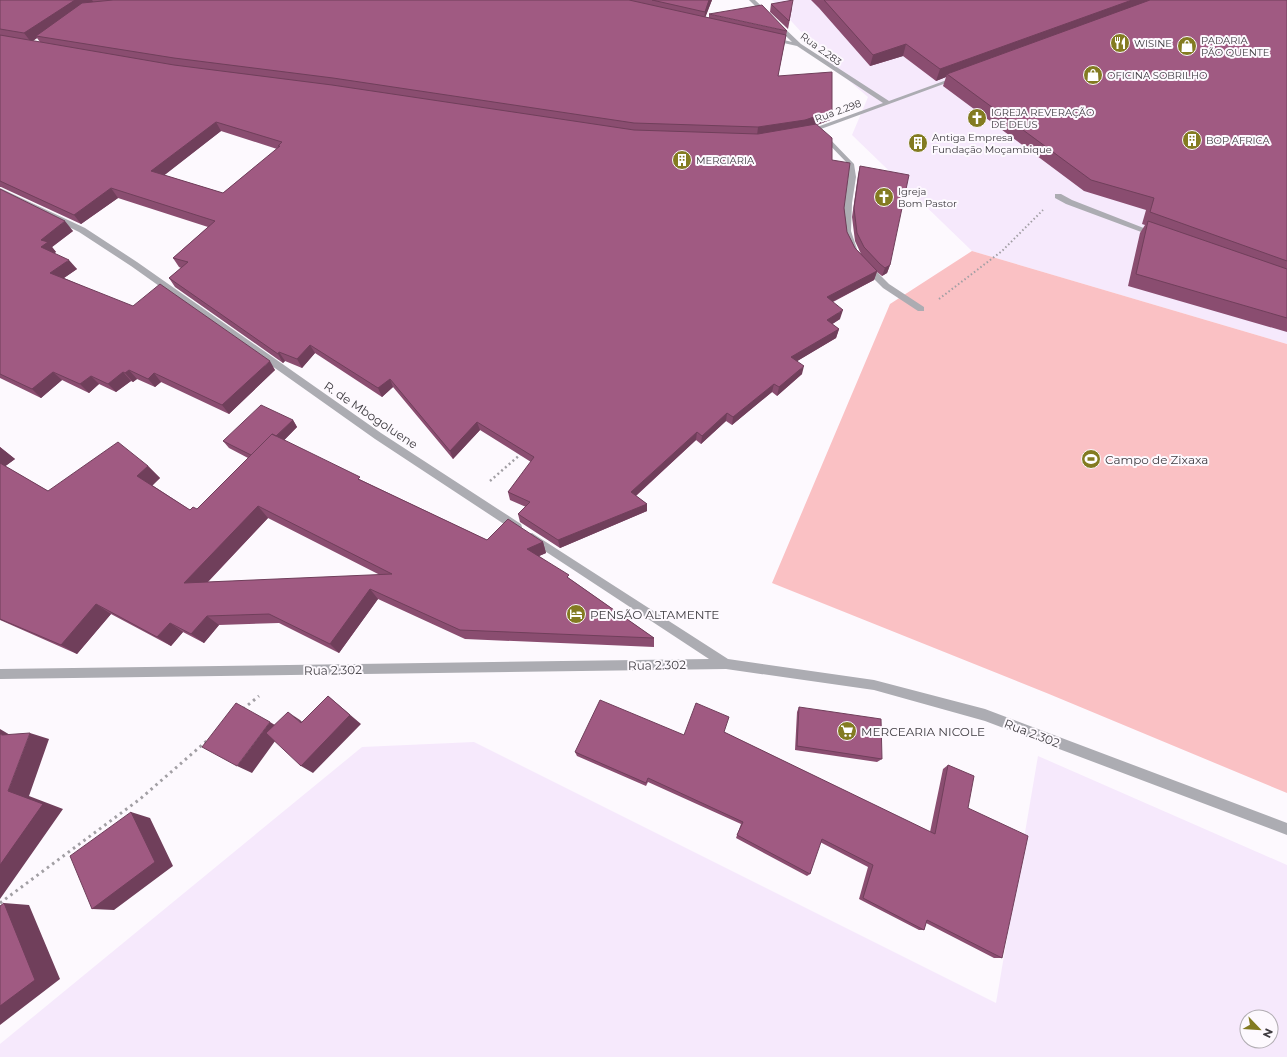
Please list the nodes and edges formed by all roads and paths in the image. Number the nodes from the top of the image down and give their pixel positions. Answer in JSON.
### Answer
{"nodes":[{"id":1,"x":752,"y":0,"type":"edge"},
{"id":2,"x":766,"y":38,"type":"edge"},
{"id":3,"x":799,"y":45,"type":"junction"},
{"id":4,"x":962,"y":76,"type":"edge"},
{"id":5,"x":888,"y":103,"type":"junction"},
{"id":6,"x":815,"y":130,"type":"junction"},
{"id":7,"x":805,"y":133,"type":"edge"},
{"id":8,"x":0,"y":190,"type":"edge"},
{"id":9,"x":1058,"y":196,"type":"joint"},
{"id":10,"x":1162,"y":236,"type":"edge"},
{"id":11,"x":920,"y":309,"type":"joint"},
{"id":12,"x":527,"y":448,"type":"edge"},
{"id":13,"x":471,"y":497,"type":"junction"},
{"id":14,"x":726,"y":664,"type":"junction"},
{"id":15,"x":288,"y":670,"type":"junction"},
{"id":16,"x":0,"y":674,"type":"edge"},
{"id":17,"x":241,"y":711,"type":"edge"},
{"id":18,"x":211,"y":737,"type":"edge"},
{"id":19,"x":1287,"y":829,"type":"edge"},
{"id":20,"x":0,"y":903,"type":"edge"}],
"edges":[{"from":1,"to":3,"type":"street","name":"Rua 2.283"},
{"from":2,"to":3,"type":"street"},
{"from":3,"to":5,"type":"street","name":"Rua 2.283"},
{"from":4,"to":5,"type":"street","name":"Rua 2.298"},
{"from":5,"to":6,"type":"street","name":"Rua 2.298"},
{"from":6,"to":7,"type":"street","name":"Rua 2.298"},
{"from":6,"to":11,"type":"street"},
{"from":8,"to":13,"type":"street","name":"R. de Mbogoluene"},
{"from":9,"to":10,"type":"street"},
{"from":9,"to":11,"type":"path"},
{"from":12,"to":13,"type":"path"},
{"from":13,"to":14,"type":"street","name":"R. de Mbogoluene"},
{"from":14,"to":15,"type":"street","name":"Rua 2.302"},
{"from":14,"to":19,"type":"street","name":"Rua 2.302"},
{"from":15,"to":16,"type":"street","name":"Rua 2.302"},
{"from":15,"to":17,"type":"path"},
{"from":18,"to":20,"type":"path"}]}
